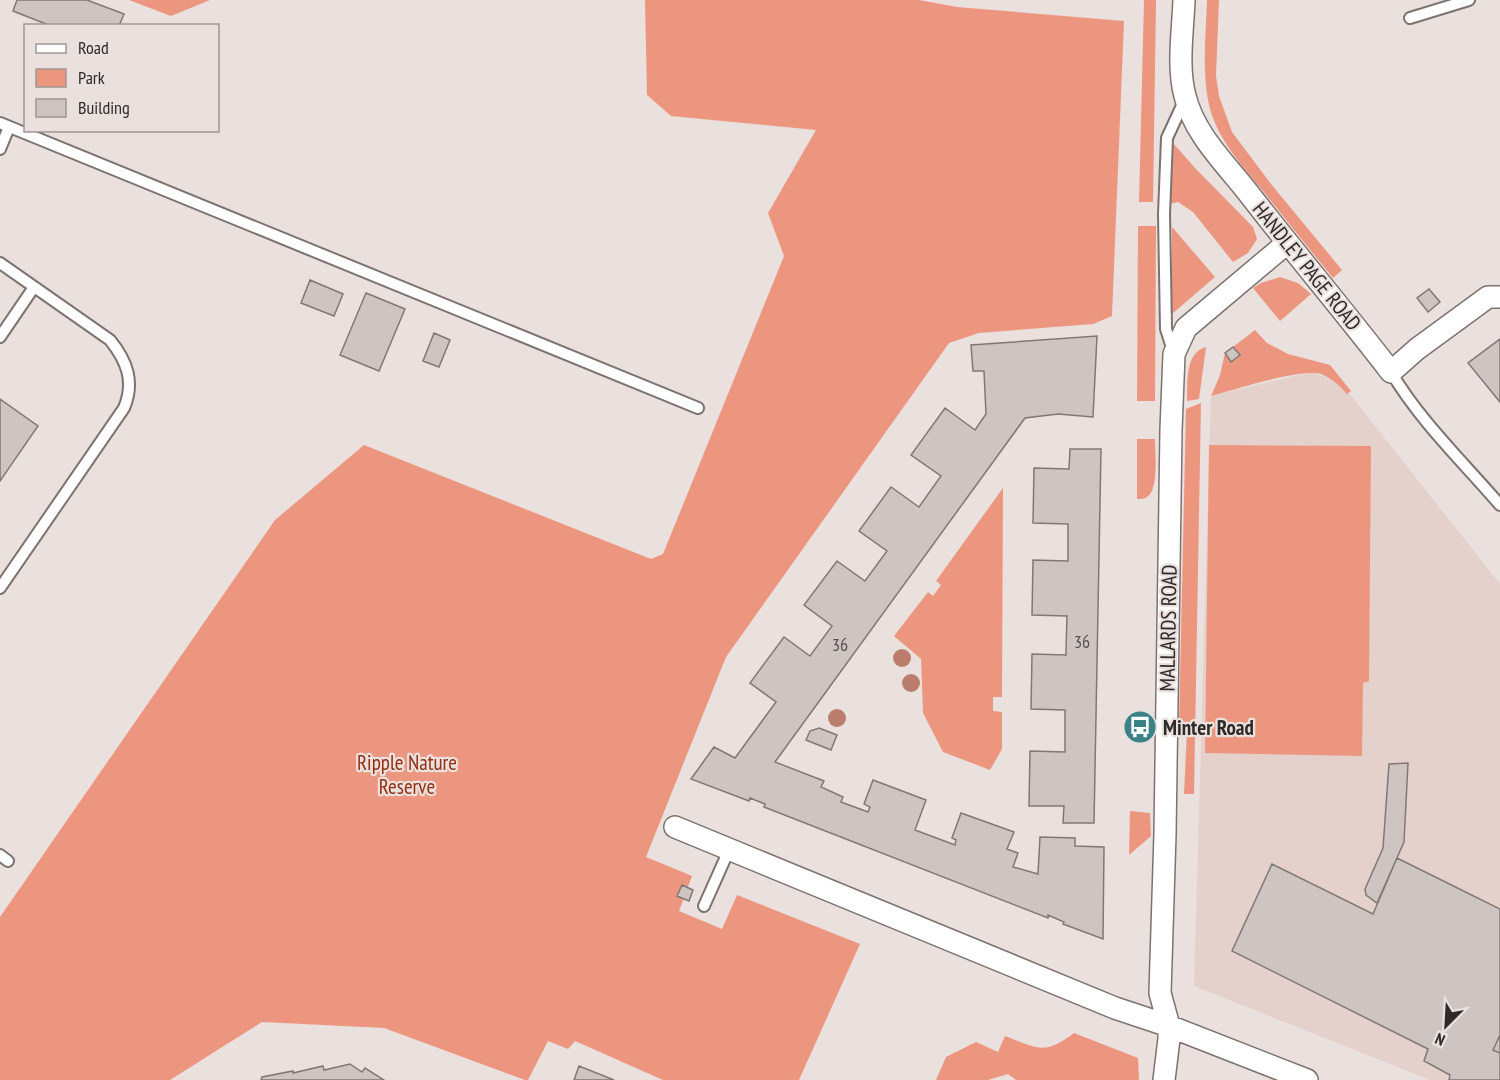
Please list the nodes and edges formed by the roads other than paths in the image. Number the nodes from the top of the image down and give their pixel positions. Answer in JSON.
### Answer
{"nodes":[{"id":1,"x":1184,"y":0,"type":"edge"},
{"id":2,"x":1469,"y":0,"type":"edge"},
{"id":3,"x":1410,"y":18,"type":"dead end"},
{"id":4,"x":1185,"y":98,"type":"junction"},
{"id":5,"x":4,"y":125,"type":"edge"},
{"id":6,"x":0,"y":149,"type":"edge"},
{"id":7,"x":1287,"y":243,"type":"junction"},
{"id":8,"x":0,"y":263,"type":"edge"},
{"id":9,"x":34,"y":287,"type":"junction"},
{"id":10,"x":1500,"y":297,"type":"edge"},
{"id":11,"x":0,"y":337,"type":"edge"},
{"id":12,"x":1174,"y":354,"type":"junction"},
{"id":13,"x":1391,"y":372,"type":"junction"},
{"id":14,"x":698,"y":408,"type":"dead end"},
{"id":15,"x":1500,"y":505,"type":"edge"},
{"id":16,"x":0,"y":588,"type":"edge"},
{"id":17,"x":675,"y":826,"type":"dead end"},
{"id":18,"x":729,"y":850,"type":"junction"},
{"id":19,"x":704,"y":906,"type":"dead end"},
{"id":20,"x":1169,"y":1026,"type":"junction"},
{"id":21,"x":1164,"y":1080,"type":"edge"},
{"id":22,"x":1307,"y":1080,"type":"edge"}],
"edges":[{"from":1,"to":4,"type":"street","name":"HANDLEY PAGE ROAD"},
{"from":2,"to":3,"type":"lane"},
{"from":4,"to":7,"type":"street","name":"HANDLEY PAGE ROAD"},
{"from":4,"to":12,"type":"lane","name":"MALLARDS ROAD"},
{"from":5,"to":6,"type":"lane"},
{"from":5,"to":14,"type":"lane"},
{"from":7,"to":12,"type":"street","name":"MALLARDS ROAD"},
{"from":7,"to":13,"type":"street","name":"HANDLEY PAGE ROAD"},
{"from":8,"to":9,"type":"lane"},
{"from":9,"to":11,"type":"lane"},
{"from":9,"to":16,"type":"lane"},
{"from":10,"to":13,"type":"street"},
{"from":12,"to":20,"type":"street","name":"MALLARDS ROAD"},
{"from":13,"to":15,"type":"lane","name":"HANDLEY PAGE ROAD"},
{"from":17,"to":18,"type":"street"},
{"from":18,"to":19,"type":"lane"},
{"from":18,"to":20,"type":"street"},
{"from":20,"to":21,"type":"street","name":"MALLARDS ROAD"},
{"from":20,"to":22,"type":"street"}]}
